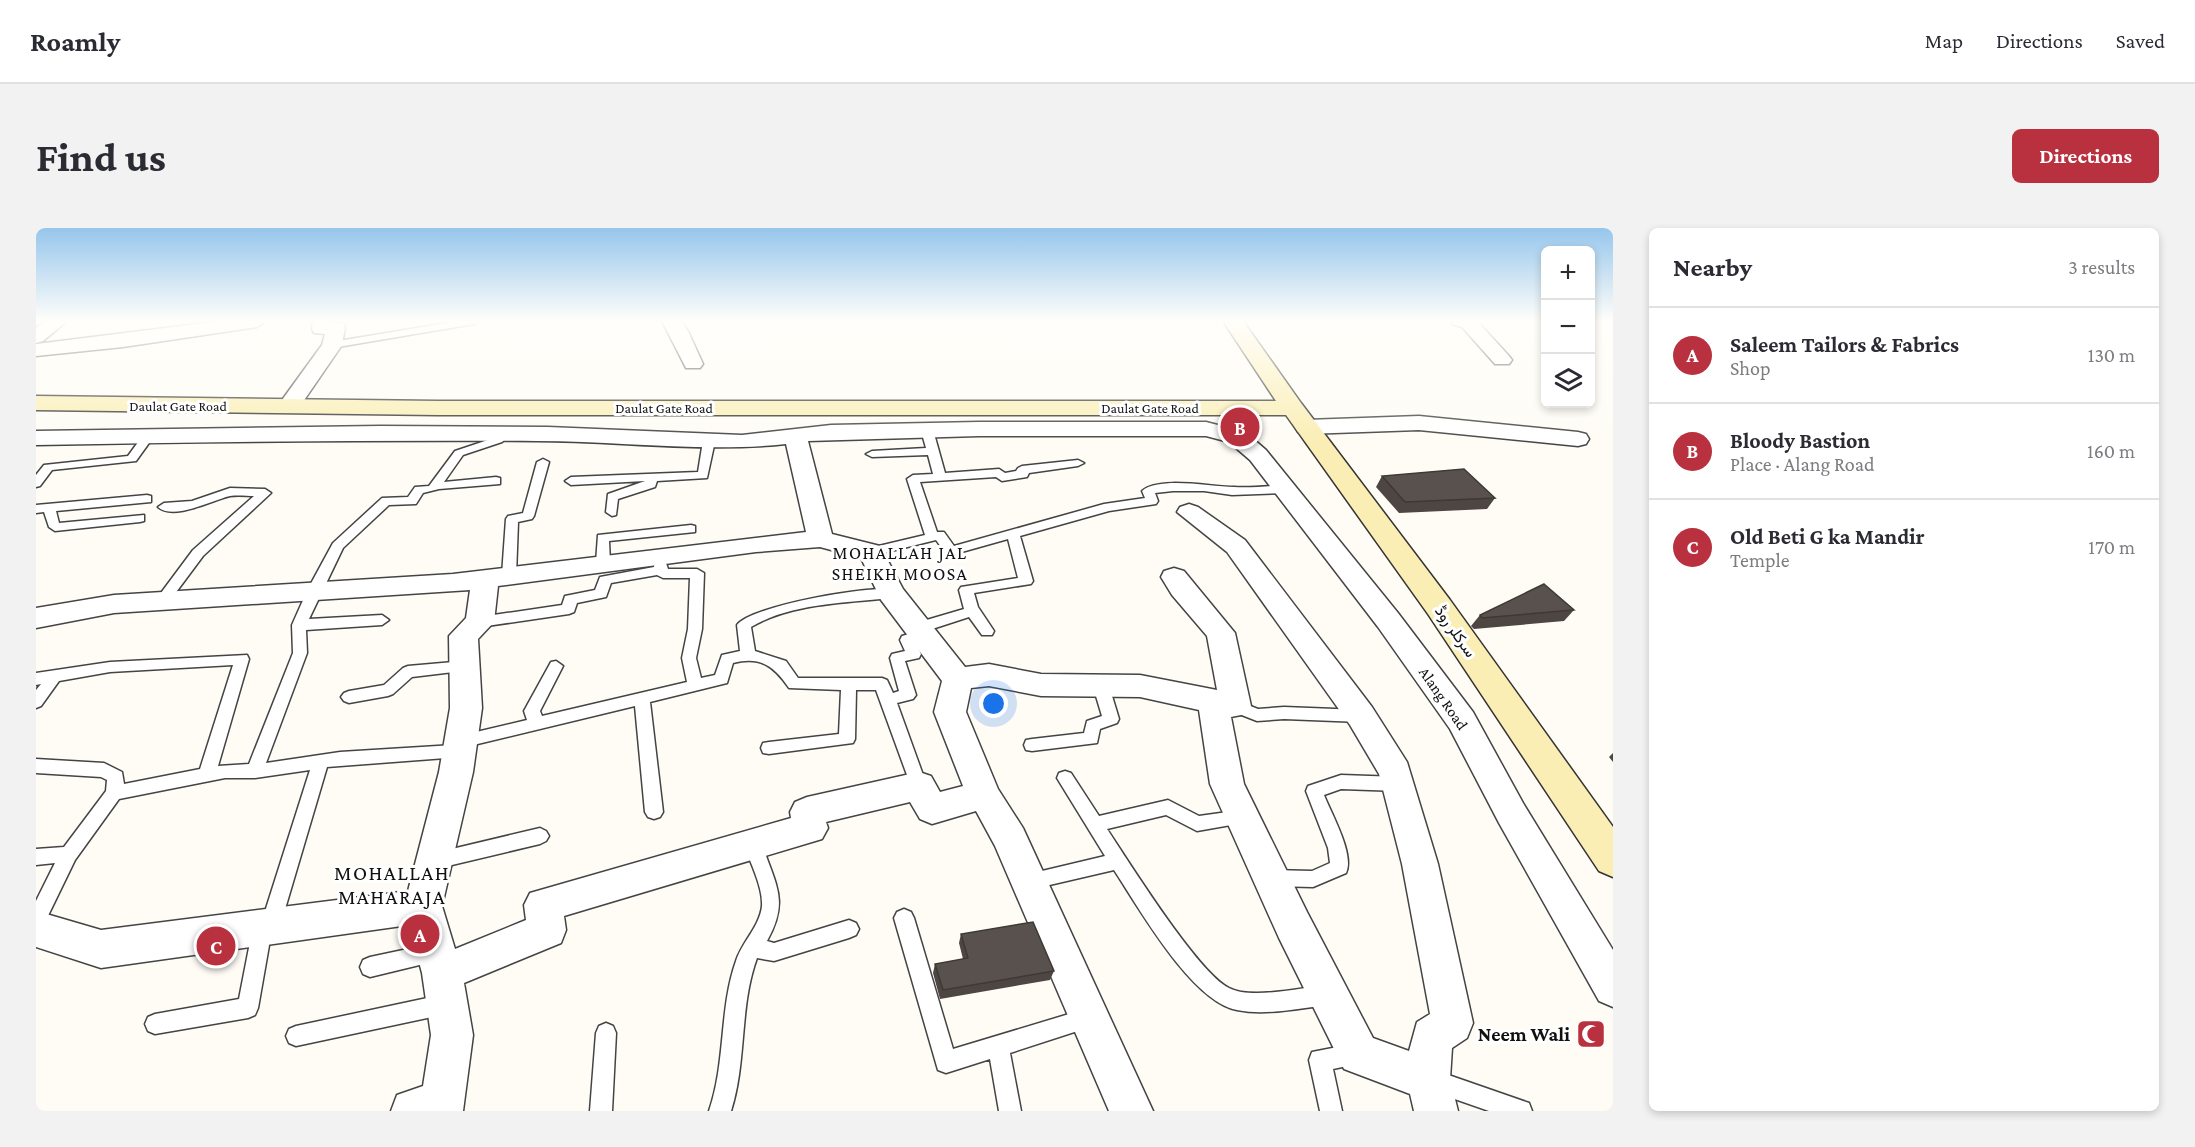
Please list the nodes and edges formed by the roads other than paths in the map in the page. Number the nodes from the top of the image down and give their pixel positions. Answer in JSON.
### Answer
{"nodes":[{"id":1,"x":320,"y":362,"type":"edge"},
{"id":2,"x":1261,"y":362,"type":"edge"},
{"id":3,"x":36,"y":404,"type":"edge"},
{"id":4,"x":288,"y":406,"type":"junction"},
{"id":5,"x":1299,"y":418,"type":"junction"},
{"id":6,"x":506,"y":434,"type":"junction"},
{"id":7,"x":148,"y":436,"type":"junction"},
{"id":8,"x":796,"y":436,"type":"junction"},
{"id":9,"x":36,"y":438,"type":"edge"},
{"id":10,"x":1578,"y":439,"type":"dead end"},
{"id":11,"x":930,"y":440,"type":"junction"},
{"id":12,"x":709,"y":441,"type":"junction"},
{"id":13,"x":873,"y":454,"type":"dead end"},
{"id":14,"x":543,"y":462,"type":"dead end"},
{"id":15,"x":1078,"y":463,"type":"dead end"},
{"id":16,"x":652,"y":477,"type":"junction"},
{"id":17,"x":940,"y":477,"type":"junction"},
{"id":18,"x":496,"y":481,"type":"dead end"},
{"id":19,"x":571,"y":481,"type":"dead end"},
{"id":20,"x":36,"y":483,"type":"edge"},
{"id":21,"x":436,"y":486,"type":"junction"},
{"id":22,"x":1285,"y":489,"type":"junction"},
{"id":23,"x":147,"y":499,"type":"dead end"},
{"id":24,"x":50,"y":507,"type":"junction"},
{"id":25,"x":164,"y":507,"type":"dead end"},
{"id":26,"x":36,"y":509,"type":"edge"},
{"id":27,"x":612,"y":512,"type":"dead end"},
{"id":28,"x":1189,"y":512,"type":"dead end"},
{"id":29,"x":140,"y":518,"type":"dead end"},
{"id":30,"x":691,"y":529,"type":"dead end"},
{"id":31,"x":1013,"y":534,"type":"junction"},
{"id":32,"x":932,"y":537,"type":"junction"},
{"id":33,"x":820,"y":539,"type":"junction"},
{"id":34,"x":871,"y":552,"type":"junction"},
{"id":35,"x":603,"y":563,"type":"junction"},
{"id":36,"x":660,"y":563,"type":"junction"},
{"id":37,"x":497,"y":577,"type":"junction"},
{"id":38,"x":1174,"y":577,"type":"dead end"},
{"id":39,"x":315,"y":589,"type":"junction"},
{"id":40,"x":891,"y":593,"type":"junction"},
{"id":41,"x":163,"y":600,"type":"junction"},
{"id":42,"x":973,"y":611,"type":"junction"},
{"id":43,"x":46,"y":617,"type":"edge"},
{"id":44,"x":382,"y":620,"type":"dead end"},
{"id":45,"x":480,"y":622,"type":"junction"},
{"id":46,"x":299,"y":625,"type":"junction"},
{"id":47,"x":987,"y":630,"type":"dead end"},
{"id":48,"x":921,"y":631,"type":"junction"},
{"id":49,"x":36,"y":636,"type":"edge"},
{"id":50,"x":747,"y":654,"type":"junction"},
{"id":51,"x":465,"y":666,"type":"junction"},
{"id":52,"x":556,"y":666,"type":"dead end"},
{"id":53,"x":54,"y":677,"type":"junction"},
{"id":54,"x":958,"y":679,"type":"junction"},
{"id":55,"x":36,"y":680,"type":"edge"},
{"id":56,"x":849,"y":684,"type":"junction"},
{"id":57,"x":695,"y":686,"type":"junction"},
{"id":58,"x":1101,"y":686,"type":"junction"},
{"id":59,"x":349,"y":697,"type":"dead end"},
{"id":60,"x":642,"y":699,"type":"junction"},
{"id":61,"x":888,"y":700,"type":"junction"},
{"id":62,"x":36,"y":702,"type":"edge"},
{"id":63,"x":1225,"y":704,"type":"junction"},
{"id":64,"x":1362,"y":716,"type":"junction"},
{"id":65,"x":536,"y":724,"type":"junction"},
{"id":66,"x":1032,"y":745,"type":"dead end"},
{"id":67,"x":460,"y":746,"type":"junction"},
{"id":68,"x":769,"y":748,"type":"dead end"},
{"id":69,"x":321,"y":761,"type":"junction"},
{"id":70,"x":36,"y":766,"type":"edge"},
{"id":71,"x":255,"y":771,"type":"junction"},
{"id":72,"x":207,"y":774,"type":"junction"},
{"id":73,"x":1065,"y":778,"type":"dead end"},
{"id":74,"x":1399,"y":784,"type":"junction"},
{"id":75,"x":919,"y":786,"type":"junction"},
{"id":76,"x":114,"y":793,"type":"junction"},
{"id":77,"x":984,"y":795,"type":"junction"},
{"id":78,"x":654,"y":812,"type":"dead end"},
{"id":79,"x":1242,"y":817,"type":"junction"},
{"id":80,"x":1094,"y":825,"type":"junction"},
{"id":81,"x":540,"y":836,"type":"dead end"},
{"id":82,"x":753,"y":844,"type":"junction"},
{"id":83,"x":69,"y":854,"type":"junction"},
{"id":84,"x":36,"y":857,"type":"edge"},
{"id":85,"x":1613,"y":858,"type":"edge"},
{"id":86,"x":435,"y":861,"type":"junction"},
{"id":87,"x":1119,"y":861,"type":"junction"},
{"id":88,"x":1271,"y":878,"type":"junction"},
{"id":89,"x":1028,"y":882,"type":"junction"},
{"id":90,"x":423,"y":906,"type":"junction"},
{"id":91,"x":904,"y":918,"type":"dead end"},
{"id":92,"x":36,"y":920,"type":"edge"},
{"id":93,"x":267,"y":926,"type":"junction"},
{"id":94,"x":36,"y":929,"type":"edge"},
{"id":95,"x":849,"y":929,"type":"dead end"},
{"id":96,"x":753,"y":948,"type":"junction"},
{"id":97,"x":370,"y":967,"type":"dead end"},
{"id":98,"x":442,"y":976,"type":"junction"},
{"id":99,"x":1613,"y":987,"type":"edge"},
{"id":100,"x":1329,"y":994,"type":"junction"},
{"id":101,"x":1089,"y":1018,"type":"junction"},
{"id":102,"x":155,"y":1024,"type":"dead end"},
{"id":103,"x":606,"y":1033,"type":"dead end"},
{"id":104,"x":296,"y":1036,"type":"dead end"},
{"id":105,"x":999,"y":1048,"type":"junction"},
{"id":106,"x":1359,"y":1054,"type":"junction"},
{"id":107,"x":1432,"y":1095,"type":"edge"},
{"id":108,"x":432,"y":1109,"type":"edge"},
{"id":109,"x":601,"y":1111,"type":"edge"},
{"id":110,"x":720,"y":1111,"type":"edge"},
{"id":111,"x":1010,"y":1111,"type":"edge"},
{"id":112,"x":1131,"y":1111,"type":"edge"},
{"id":113,"x":1331,"y":1111,"type":"edge"},
{"id":114,"x":1521,"y":1111,"type":"edge"}],
"edges":[{"from":1,"to":4,"type":"street"},
{"from":2,"to":5,"type":"main road","name":"سرکلر روڈ"},
{"from":3,"to":4,"type":"main road","name":"Daulat Gate Road"},
{"from":4,"to":5,"type":"main road","name":"Daulat Gate Road"},
{"from":5,"to":10,"type":"street"},
{"from":5,"to":85,"type":"main road","name":"سرکلر روڈ"},
{"from":6,"to":7,"type":"street"},
{"from":6,"to":12,"type":"street"},
{"from":6,"to":21,"type":"lane"},
{"from":7,"to":9,"type":"street"},
{"from":7,"to":20,"type":"lane"},
{"from":8,"to":11,"type":"street"},
{"from":8,"to":12,"type":"street"},
{"from":8,"to":33,"type":"street"},
{"from":11,"to":13,"type":"lane"},
{"from":11,"to":17,"type":"lane"},
{"from":11,"to":22,"type":"street","name":"Alang Road"},
{"from":12,"to":16,"type":"lane"},
{"from":14,"to":37,"type":"lane"},
{"from":15,"to":17,"type":"lane"},
{"from":16,"to":19,"type":"lane"},
{"from":16,"to":27,"type":"lane"},
{"from":17,"to":32,"type":"lane"},
{"from":18,"to":21,"type":"lane"},
{"from":21,"to":39,"type":"lane"},
{"from":22,"to":31,"type":"lane"},
{"from":22,"to":99,"type":"street","name":"Alang Road"},
{"from":23,"to":24,"type":"lane"},
{"from":24,"to":26,"type":"lane"},
{"from":24,"to":29,"type":"lane"},
{"from":25,"to":41,"type":"lane"},
{"from":28,"to":64,"type":"street"},
{"from":30,"to":35,"type":"lane"},
{"from":31,"to":32,"type":"lane"},
{"from":31,"to":42,"type":"lane"},
{"from":32,"to":34,"type":"lane"},
{"from":33,"to":34,"type":"street"},
{"from":33,"to":36,"type":"street"},
{"from":34,"to":40,"type":"street"},
{"from":35,"to":36,"type":"street"},
{"from":35,"to":37,"type":"street"},
{"from":36,"to":45,"type":"lane"},
{"from":36,"to":57,"type":"lane"},
{"from":37,"to":39,"type":"street"},
{"from":37,"to":45,"type":"street"},
{"from":38,"to":63,"type":"street"},
{"from":39,"to":41,"type":"street"},
{"from":39,"to":46,"type":"lane"},
{"from":40,"to":48,"type":"street"},
{"from":40,"to":50,"type":"lane"},
{"from":41,"to":43,"type":"street"},
{"from":42,"to":47,"type":"lane"},
{"from":42,"to":48,"type":"lane"},
{"from":43,"to":49,"type":"street"},
{"from":44,"to":46,"type":"lane"},
{"from":45,"to":51,"type":"street"},
{"from":46,"to":71,"type":"lane"},
{"from":48,"to":54,"type":"street"},
{"from":48,"to":61,"type":"lane"},
{"from":50,"to":56,"type":"lane"},
{"from":50,"to":57,"type":"lane"},
{"from":51,"to":59,"type":"lane"},
{"from":51,"to":67,"type":"street"},
{"from":52,"to":65,"type":"lane"},
{"from":53,"to":55,"type":"lane"},
{"from":53,"to":62,"type":"lane"},
{"from":53,"to":72,"type":"lane"},
{"from":54,"to":58,"type":"street"},
{"from":54,"to":77,"type":"street"},
{"from":56,"to":61,"type":"lane"},
{"from":56,"to":68,"type":"lane"},
{"from":57,"to":60,"type":"lane"},
{"from":58,"to":63,"type":"street"},
{"from":58,"to":66,"type":"lane"},
{"from":60,"to":65,"type":"lane"},
{"from":60,"to":78,"type":"lane"},
{"from":61,"to":75,"type":"lane"},
{"from":63,"to":64,"type":"lane"},
{"from":63,"to":79,"type":"street"},
{"from":64,"to":74,"type":"street"},
{"from":65,"to":67,"type":"lane"},
{"from":67,"to":69,"type":"lane"},
{"from":67,"to":86,"type":"street"},
{"from":69,"to":71,"type":"lane"},
{"from":69,"to":93,"type":"lane"},
{"from":70,"to":76,"type":"lane"},
{"from":71,"to":72,"type":"lane"},
{"from":72,"to":76,"type":"lane"},
{"from":73,"to":80,"type":"lane"},
{"from":74,"to":88,"type":"lane"},
{"from":74,"to":107,"type":"street"},
{"from":75,"to":77,"type":"street"},
{"from":75,"to":82,"type":"street"},
{"from":76,"to":83,"type":"lane"},
{"from":77,"to":89,"type":"street"},
{"from":79,"to":80,"type":"lane"},
{"from":79,"to":88,"type":"street"},
{"from":80,"to":87,"type":"lane"},
{"from":81,"to":86,"type":"lane"},
{"from":82,"to":96,"type":"lane"},
{"from":82,"to":98,"type":"street"},
{"from":83,"to":84,"type":"lane"},
{"from":83,"to":92,"type":"lane"},
{"from":86,"to":90,"type":"street"},
{"from":87,"to":89,"type":"lane"},
{"from":87,"to":100,"type":"lane"},
{"from":88,"to":100,"type":"street"},
{"from":89,"to":101,"type":"street"},
{"from":90,"to":93,"type":"street"},
{"from":90,"to":98,"type":"street"},
{"from":91,"to":105,"type":"lane"},
{"from":93,"to":94,"type":"street"},
{"from":93,"to":102,"type":"lane"},
{"from":95,"to":96,"type":"lane"},
{"from":96,"to":110,"type":"lane"},
{"from":97,"to":98,"type":"lane"},
{"from":98,"to":104,"type":"lane"},
{"from":98,"to":108,"type":"street"},
{"from":100,"to":106,"type":"street"},
{"from":101,"to":105,"type":"lane"},
{"from":101,"to":112,"type":"street"},
{"from":103,"to":109,"type":"lane"},
{"from":105,"to":111,"type":"lane"},
{"from":106,"to":107,"type":"street"},
{"from":106,"to":113,"type":"lane"},
{"from":107,"to":114,"type":"lane"}]}
